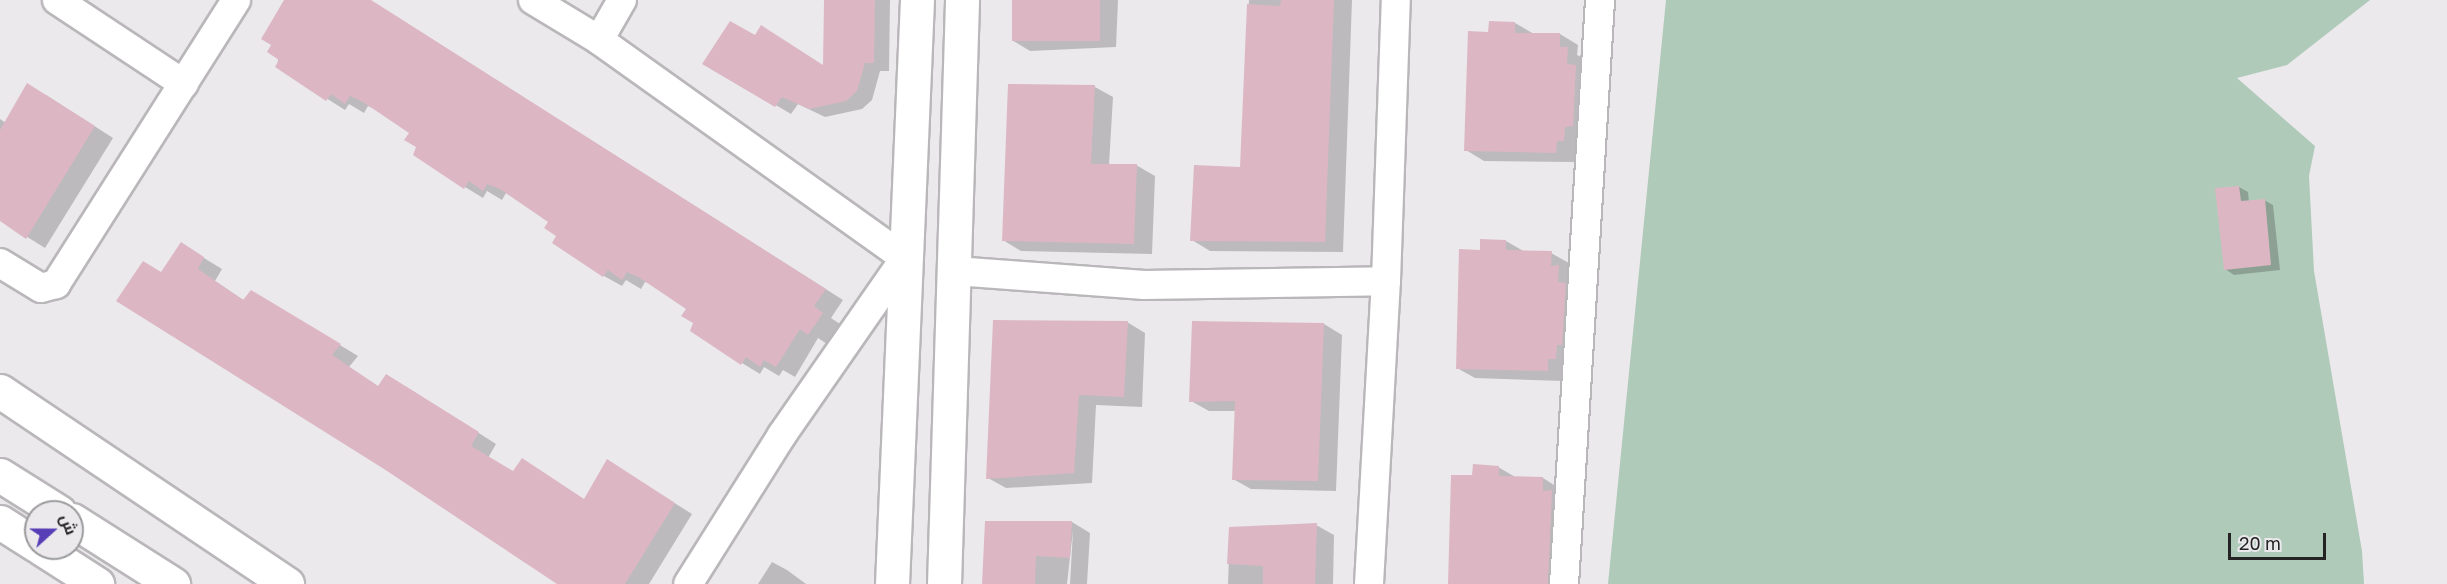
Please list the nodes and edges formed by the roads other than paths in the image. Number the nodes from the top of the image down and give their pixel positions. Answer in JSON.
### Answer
{"nodes":[{"id":1,"x":57,"y":0,"type":"edge"},
{"id":2,"x":236,"y":0,"type":"edge"},
{"id":3,"x":534,"y":0,"type":"edge"},
{"id":4,"x":622,"y":0,"type":"edge"},
{"id":5,"x":917,"y":0,"type":"edge"},
{"id":6,"x":962,"y":0,"type":"edge"},
{"id":7,"x":1396,"y":0,"type":"edge"},
{"id":8,"x":1600,"y":0,"type":"edge"},
{"id":9,"x":599,"y":40,"type":"junction"},
{"id":10,"x":184,"y":84,"type":"junction"},
{"id":11,"x":905,"y":258,"type":"junction"},
{"id":12,"x":0,"y":262,"type":"edge"},
{"id":13,"x":955,"y":271,"type":"junction"},
{"id":14,"x":1386,"y":281,"type":"junction"},
{"id":15,"x":0,"y":391,"type":"edge"},
{"id":16,"x":0,"y":475,"type":"edge"},
{"id":17,"x":40,"y":500,"type":"edge"},
{"id":18,"x":0,"y":522,"type":"edge"},
{"id":19,"x":84,"y":528,"type":"edge"},
{"id":20,"x":24,"y":537,"type":"edge"},
{"id":21,"x":60,"y":560,"type":"edge"},
{"id":22,"x":97,"y":584,"type":"edge"},
{"id":23,"x":173,"y":584,"type":"edge"},
{"id":24,"x":287,"y":584,"type":"edge"},
{"id":25,"x":688,"y":584,"type":"edge"},
{"id":26,"x":892,"y":584,"type":"edge"},
{"id":27,"x":944,"y":584,"type":"edge"},
{"id":28,"x":1369,"y":584,"type":"edge"},
{"id":29,"x":1564,"y":584,"type":"edge"}],
"edges":[{"from":1,"to":10,"type":"street"},
{"from":2,"to":10,"type":"street"},
{"from":3,"to":9,"type":"street"},
{"from":4,"to":9,"type":"street"},
{"from":5,"to":11,"type":"main road"},
{"from":6,"to":13,"type":"main road"},
{"from":7,"to":14,"type":"street"},
{"from":8,"to":29,"type":"street"},
{"from":9,"to":11,"type":"street"},
{"from":10,"to":12,"type":"street"},
{"from":11,"to":25,"type":"street"},
{"from":11,"to":26,"type":"main road"},
{"from":13,"to":14,"type":"street"},
{"from":13,"to":27,"type":"main road"},
{"from":14,"to":28,"type":"street"},
{"from":15,"to":24,"type":"main road"},
{"from":16,"to":17,"type":"main road"},
{"from":18,"to":20,"type":"main road"},
{"from":19,"to":23,"type":"main road"},
{"from":21,"to":22,"type":"main road"}]}
